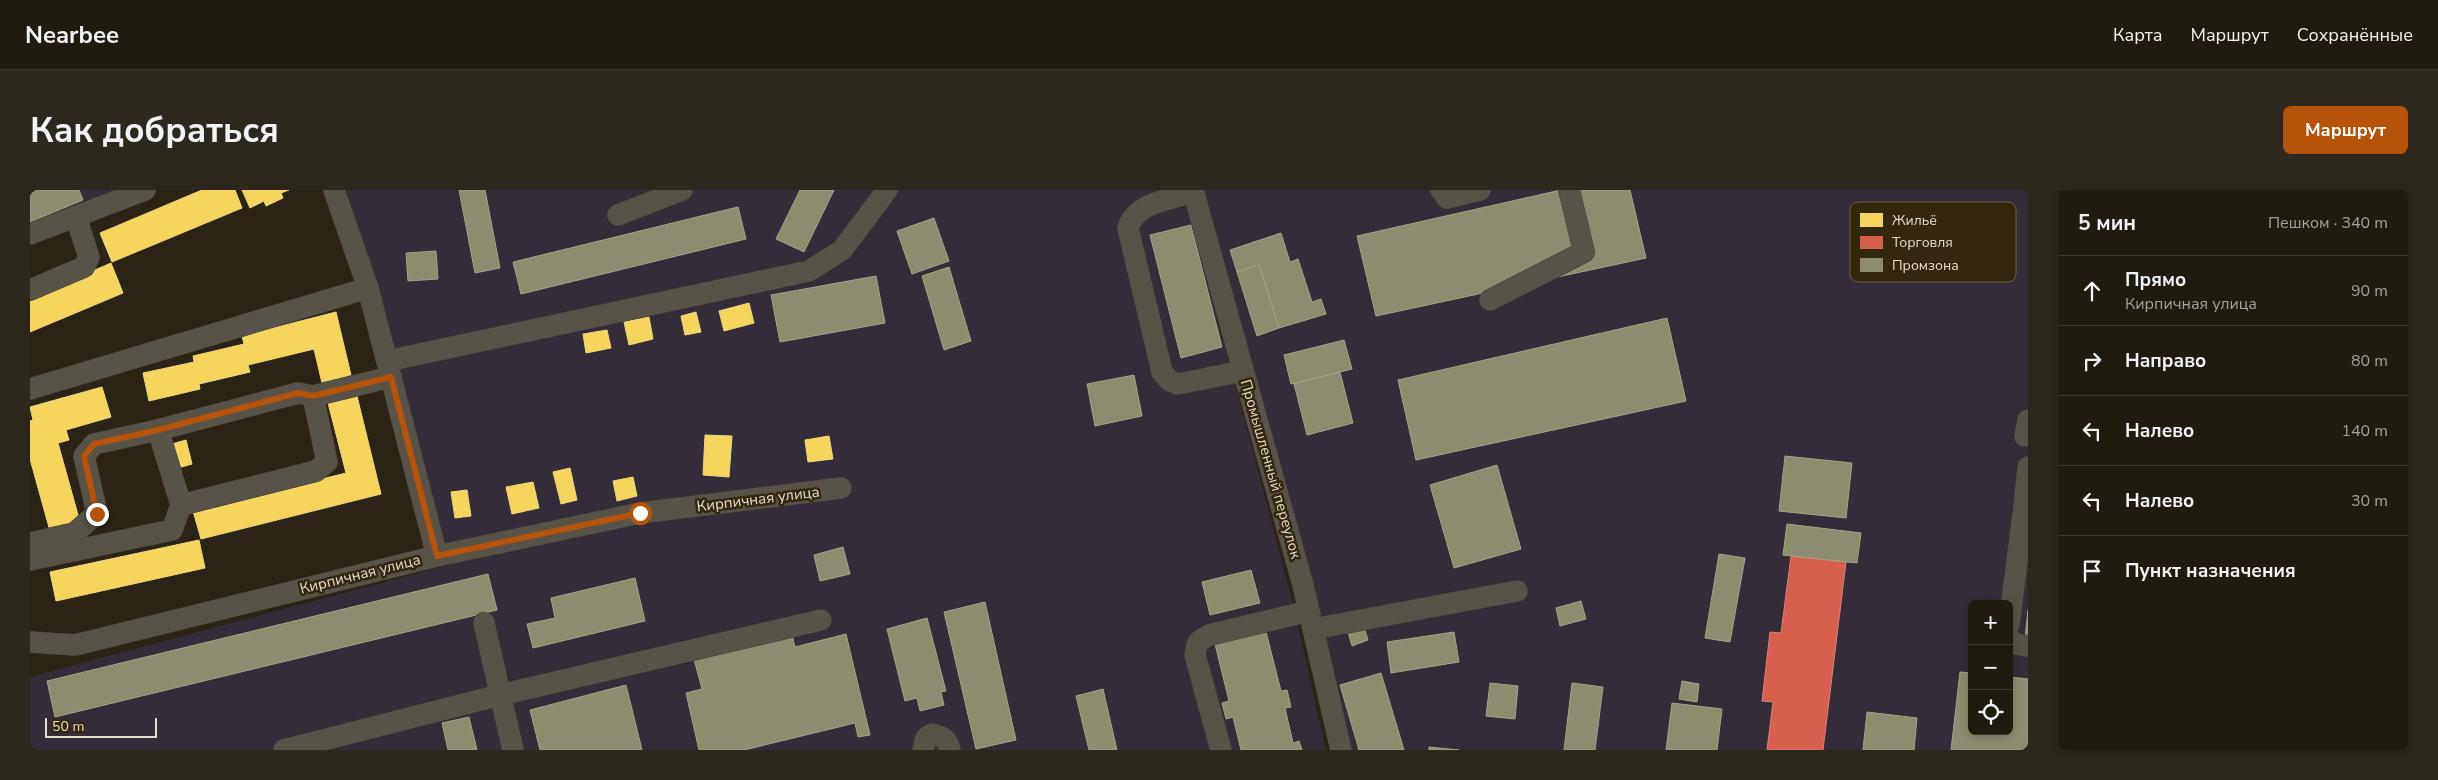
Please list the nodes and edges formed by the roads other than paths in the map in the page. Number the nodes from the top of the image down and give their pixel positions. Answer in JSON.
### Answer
{"nodes":[{"id":1,"x":145,"y":190,"type":"edge"},
{"id":2,"x":334,"y":190,"type":"edge"},
{"id":3,"x":682,"y":190,"type":"edge"},
{"id":4,"x":886,"y":190,"type":"edge"},
{"id":5,"x":1441,"y":190,"type":"edge"},
{"id":6,"x":1480,"y":190,"type":"edge"},
{"id":7,"x":1568,"y":190,"type":"edge"},
{"id":8,"x":1193,"y":191,"type":"edge"},
{"id":9,"x":618,"y":215,"type":"dead end"},
{"id":10,"x":76,"y":217,"type":"junction"},
{"id":11,"x":30,"y":234,"type":"edge"},
{"id":12,"x":368,"y":288,"type":"junction"},
{"id":13,"x":30,"y":290,"type":"edge"},
{"id":14,"x":1490,"y":300,"type":"dead end"},
{"id":15,"x":389,"y":369,"type":"junction"},
{"id":16,"x":1243,"y":371,"type":"junction"},
{"id":17,"x":30,"y":388,"type":"edge"},
{"id":18,"x":313,"y":396,"type":"junction"},
{"id":19,"x":158,"y":430,"type":"junction"},
{"id":20,"x":2028,"y":467,"type":"edge"},
{"id":21,"x":841,"y":488,"type":"dead end"},
{"id":22,"x":181,"y":505,"type":"junction"},
{"id":23,"x":2026,"y":506,"type":"edge"},
{"id":24,"x":30,"y":543,"type":"edge"},
{"id":25,"x":437,"y":556,"type":"junction"},
{"id":26,"x":30,"y":560,"type":"edge"},
{"id":27,"x":1516,"y":591,"type":"dead end"},
{"id":28,"x":2013,"y":600,"type":"edge"},
{"id":29,"x":821,"y":620,"type":"dead end"},
{"id":30,"x":1311,"y":620,"type":"junction"},
{"id":31,"x":484,"y":623,"type":"dead end"},
{"id":32,"x":30,"y":642,"type":"edge"},
{"id":33,"x":2013,"y":642,"type":"edge"},
{"id":34,"x":2028,"y":646,"type":"edge"},
{"id":35,"x":500,"y":695,"type":"junction"},
{"id":36,"x":284,"y":750,"type":"edge"},
{"id":37,"x":513,"y":750,"type":"edge"},
{"id":38,"x":923,"y":750,"type":"edge"},
{"id":39,"x":950,"y":750,"type":"edge"},
{"id":40,"x":1221,"y":750,"type":"edge"},
{"id":41,"x":1341,"y":750,"type":"edge"}],
"edges":[{"from":1,"to":10,"type":"street"},
{"from":2,"to":12,"type":"street"},
{"from":3,"to":9,"type":"street"},
{"from":4,"to":15,"type":"street"},
{"from":5,"to":6,"type":"street"},
{"from":7,"to":14,"type":"street"},
{"from":8,"to":16,"type":"street","name":"Промышленный переулок"},
{"from":8,"to":16,"type":"street"},
{"from":10,"to":11,"type":"street"},
{"from":10,"to":13,"type":"street"},
{"from":12,"to":15,"type":"street"},
{"from":12,"to":17,"type":"street"},
{"from":15,"to":18,"type":"street"},
{"from":15,"to":25,"type":"street"},
{"from":16,"to":30,"type":"street","name":"Промышленный переулок"},
{"from":18,"to":19,"type":"street"},
{"from":18,"to":22,"type":"street"},
{"from":19,"to":22,"type":"street"},
{"from":19,"to":24,"type":"street"},
{"from":20,"to":23,"type":"street"},
{"from":21,"to":25,"type":"street","name":"Кирпичная улица"},
{"from":22,"to":26,"type":"street"},
{"from":23,"to":28,"type":"street"},
{"from":25,"to":32,"type":"street","name":"Кирпичная улица"},
{"from":27,"to":30,"type":"street"},
{"from":29,"to":35,"type":"street"},
{"from":30,"to":40,"type":"street"},
{"from":30,"to":41,"type":"street","name":"Промышленный переулок"},
{"from":31,"to":35,"type":"street"},
{"from":33,"to":34,"type":"street"},
{"from":35,"to":36,"type":"street"},
{"from":35,"to":37,"type":"street"},
{"from":38,"to":39,"type":"street"}]}
